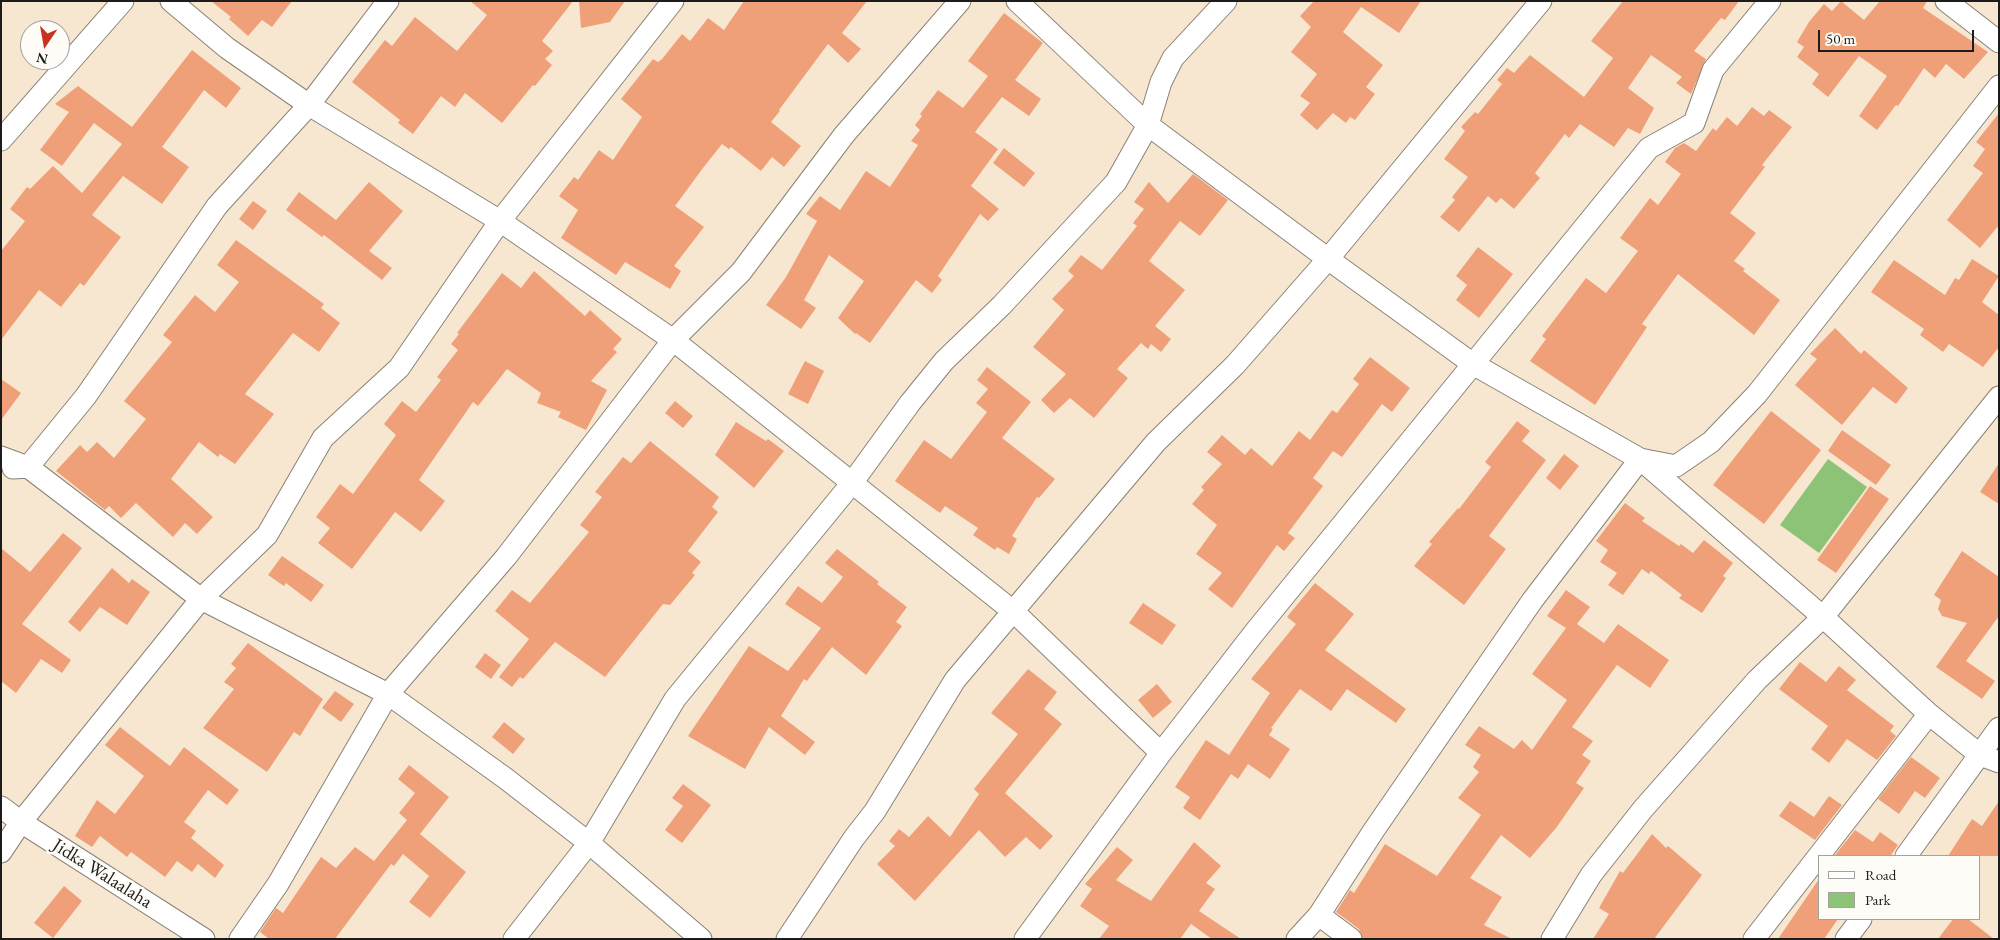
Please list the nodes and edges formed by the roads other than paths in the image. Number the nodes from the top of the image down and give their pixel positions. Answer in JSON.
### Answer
{"nodes":[{"id":1,"x":123,"y":1,"type":"edge"},
{"id":2,"x":171,"y":1,"type":"edge"},
{"id":3,"x":388,"y":1,"type":"edge"},
{"id":4,"x":673,"y":1,"type":"edge"},
{"id":5,"x":960,"y":1,"type":"edge"},
{"id":6,"x":1017,"y":1,"type":"edge"},
{"id":7,"x":1226,"y":1,"type":"edge"},
{"id":8,"x":1541,"y":1,"type":"edge"},
{"id":9,"x":1770,"y":1,"type":"edge"},
{"id":10,"x":1946,"y":1,"type":"edge"},
{"id":11,"x":1999,"y":42,"type":"edge"},
{"id":12,"x":1999,"y":86,"type":"edge"},
{"id":13,"x":309,"y":105,"type":"junction"},
{"id":14,"x":1148,"y":125,"type":"junction"},
{"id":15,"x":1,"y":140,"type":"edge"},
{"id":16,"x":500,"y":221,"type":"junction"},
{"id":17,"x":1328,"y":259,"type":"junction"},
{"id":18,"x":673,"y":340,"type":"junction"},
{"id":19,"x":1473,"y":364,"type":"junction"},
{"id":20,"x":1999,"y":397,"type":"edge"},
{"id":21,"x":1,"y":456,"type":"edge"},
{"id":22,"x":1640,"y":458,"type":"junction"},
{"id":23,"x":28,"y":467,"type":"junction"},
{"id":24,"x":1,"y":468,"type":"edge"},
{"id":25,"x":852,"y":483,"type":"junction"},
{"id":26,"x":201,"y":599,"type":"junction"},
{"id":27,"x":1014,"y":612,"type":"junction"},
{"id":28,"x":1823,"y":617,"type":"junction"},
{"id":29,"x":388,"y":694,"type":"junction"},
{"id":30,"x":1929,"y":714,"type":"junction"},
{"id":31,"x":1999,"y":728,"type":"edge"},
{"id":32,"x":1161,"y":753,"type":"junction"},
{"id":33,"x":1989,"y":759,"type":"edge"},
{"id":34,"x":1,"y":807,"type":"edge"},
{"id":35,"x":21,"y":822,"type":"junction"},
{"id":36,"x":589,"y":843,"type":"junction"},
{"id":37,"x":1,"y":852,"type":"edge"},
{"id":38,"x":1819,"y":855,"type":"edge"},
{"id":39,"x":1907,"y":855,"type":"edge"},
{"id":40,"x":1818,"y":857,"type":"edge"},
{"id":41,"x":1319,"y":915,"type":"junction"},
{"id":42,"x":1860,"y":920,"type":"edge"},
{"id":43,"x":204,"y":939,"type":"edge"},
{"id":44,"x":240,"y":939,"type":"edge"},
{"id":45,"x":514,"y":939,"type":"edge"},
{"id":46,"x":701,"y":939,"type":"edge"},
{"id":47,"x":787,"y":939,"type":"edge"},
{"id":48,"x":1025,"y":939,"type":"edge"},
{"id":49,"x":1297,"y":939,"type":"edge"},
{"id":50,"x":1351,"y":939,"type":"edge"},
{"id":51,"x":1552,"y":939,"type":"edge"},
{"id":52,"x":1754,"y":939,"type":"edge"},
{"id":53,"x":1846,"y":939,"type":"edge"}],
"edges":[{"from":1,"to":15,"type":"street"},
{"from":2,"to":13,"type":"street"},
{"from":3,"to":13,"type":"street"},
{"from":4,"to":16,"type":"street"},
{"from":5,"to":18,"type":"street"},
{"from":6,"to":14,"type":"street"},
{"from":7,"to":14,"type":"street"},
{"from":8,"to":17,"type":"street"},
{"from":9,"to":19,"type":"street"},
{"from":10,"to":11,"type":"street"},
{"from":12,"to":22,"type":"street"},
{"from":13,"to":16,"type":"street"},
{"from":13,"to":23,"type":"street"},
{"from":14,"to":17,"type":"street"},
{"from":14,"to":25,"type":"street"},
{"from":16,"to":18,"type":"street"},
{"from":16,"to":26,"type":"street"},
{"from":17,"to":19,"type":"street"},
{"from":17,"to":27,"type":"street"},
{"from":18,"to":25,"type":"street"},
{"from":18,"to":29,"type":"street"},
{"from":19,"to":22,"type":"street"},
{"from":19,"to":32,"type":"street"},
{"from":20,"to":28,"type":"street"},
{"from":21,"to":23,"type":"street"},
{"from":22,"to":28,"type":"street"},
{"from":22,"to":41,"type":"street"},
{"from":23,"to":24,"type":"street"},
{"from":23,"to":26,"type":"street"},
{"from":25,"to":27,"type":"street"},
{"from":25,"to":36,"type":"street"},
{"from":26,"to":29,"type":"street"},
{"from":26,"to":35,"type":"street"},
{"from":27,"to":32,"type":"street"},
{"from":27,"to":47,"type":"street"},
{"from":28,"to":30,"type":"street"},
{"from":28,"to":51,"type":"street"},
{"from":29,"to":36,"type":"street"},
{"from":29,"to":44,"type":"street"},
{"from":30,"to":33,"type":"street"},
{"from":30,"to":38,"type":"street"},
{"from":31,"to":33,"type":"street"},
{"from":32,"to":48,"type":"street"},
{"from":33,"to":39,"type":"street"},
{"from":34,"to":35,"type":"street","name":"Jidka Walaalaha"},
{"from":35,"to":37,"type":"street"},
{"from":35,"to":43,"type":"street","name":"Jidka Walaalaha"},
{"from":36,"to":45,"type":"street"},
{"from":36,"to":46,"type":"street"},
{"from":40,"to":52,"type":"street"},
{"from":41,"to":49,"type":"street"},
{"from":41,"to":50,"type":"street"},
{"from":42,"to":53,"type":"street"}]}
